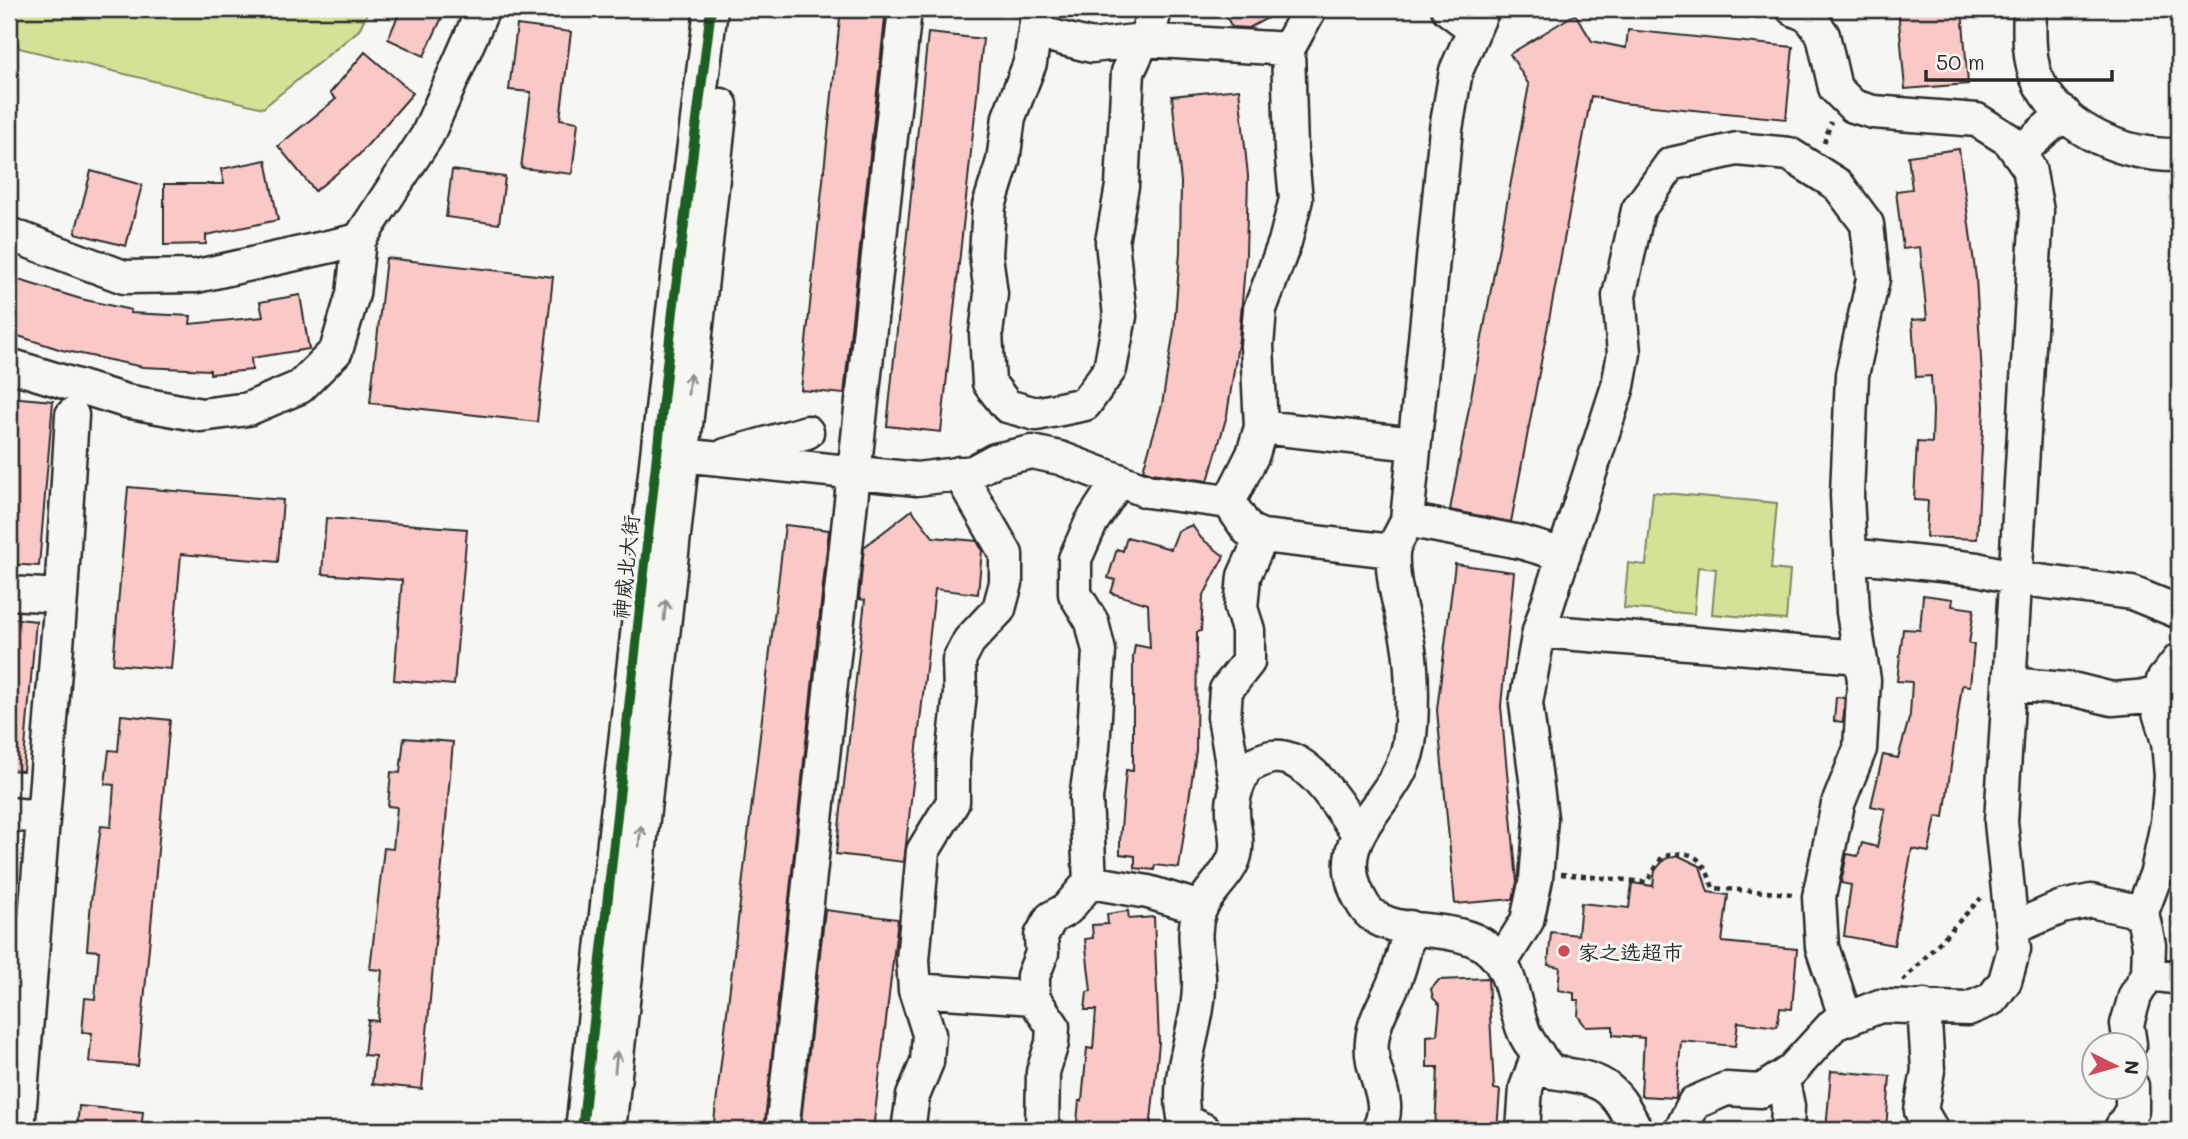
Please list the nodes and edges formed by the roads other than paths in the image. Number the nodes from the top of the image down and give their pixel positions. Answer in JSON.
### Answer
{"nodes":[{"id":1,"x":483,"y":9,"type":"edge"},
{"id":2,"x":711,"y":9,"type":"edge"},
{"id":3,"x":732,"y":9,"type":"edge"},
{"id":4,"x":905,"y":9,"type":"edge"},
{"id":5,"x":1154,"y":9,"type":"edge"},
{"id":6,"x":1310,"y":9,"type":"edge"},
{"id":7,"x":1448,"y":9,"type":"edge"},
{"id":8,"x":1793,"y":9,"type":"edge"},
{"id":9,"x":2030,"y":9,"type":"edge"},
{"id":10,"x":1478,"y":18,"type":"edge"},
{"id":11,"x":1037,"y":20,"type":"edge"},
{"id":12,"x":1829,"y":22,"type":"edge"},
{"id":13,"x":1143,"y":40,"type":"junction"},
{"id":14,"x":1288,"y":50,"type":"junction"},
{"id":15,"x":2064,"y":113,"type":"junction"},
{"id":16,"x":2019,"y":153,"type":"junction"},
{"id":17,"x":2179,"y":156,"type":"edge"},
{"id":18,"x":9,"y":234,"type":"edge"},
{"id":19,"x":359,"y":240,"type":"junction"},
{"id":20,"x":9,"y":365,"type":"edge"},
{"id":21,"x":1035,"y":414,"type":"junction"},
{"id":22,"x":72,"y":415,"type":"dead end"},
{"id":23,"x":1261,"y":427,"type":"junction"},
{"id":24,"x":807,"y":432,"type":"dead end"},
{"id":25,"x":1414,"y":444,"type":"junction"},
{"id":26,"x":1032,"y":452,"type":"junction"},
{"id":27,"x":681,"y":456,"type":"junction"},
{"id":28,"x":715,"y":459,"type":"junction"},
{"id":29,"x":856,"y":474,"type":"junction"},
{"id":30,"x":959,"y":474,"type":"junction"},
{"id":31,"x":1119,"y":480,"type":"junction"},
{"id":32,"x":1229,"y":502,"type":"junction"},
{"id":33,"x":1407,"y":520,"type":"junction"},
{"id":34,"x":1262,"y":536,"type":"junction"},
{"id":35,"x":1392,"y":551,"type":"junction"},
{"id":36,"x":1564,"y":555,"type":"junction"},
{"id":37,"x":1850,"y":555,"type":"junction"},
{"id":38,"x":2016,"y":578,"type":"junction"},
{"id":39,"x":9,"y":593,"type":"edge"},
{"id":40,"x":61,"y":596,"type":"junction"},
{"id":41,"x":2179,"y":612,"type":"edge"},
{"id":42,"x":1539,"y":631,"type":"junction"},
{"id":43,"x":1860,"y":657,"type":"junction"},
{"id":44,"x":2179,"y":660,"type":"edge"},
{"id":45,"x":2010,"y":684,"type":"junction"},
{"id":46,"x":2160,"y":695,"type":"junction"},
{"id":47,"x":1236,"y":787,"type":"junction"},
{"id":48,"x":9,"y":814,"type":"edge"},
{"id":49,"x":41,"y":817,"type":"junction"},
{"id":50,"x":1358,"y":832,"type":"junction"},
{"id":51,"x":1090,"y":882,"type":"junction"},
{"id":52,"x":1201,"y":908,"type":"junction"},
{"id":53,"x":2142,"y":912,"type":"junction"},
{"id":54,"x":1410,"y":927,"type":"junction"},
{"id":55,"x":2013,"y":928,"type":"junction"},
{"id":56,"x":1502,"y":961,"type":"junction"},
{"id":57,"x":2148,"y":974,"type":"junction"},
{"id":58,"x":2179,"y":978,"type":"edge"},
{"id":59,"x":915,"y":990,"type":"junction"},
{"id":60,"x":1033,"y":998,"type":"junction"},
{"id":61,"x":1924,"y":1006,"type":"junction"},
{"id":62,"x":1846,"y":1019,"type":"junction"},
{"id":63,"x":2128,"y":1030,"type":"edge"},
{"id":64,"x":1538,"y":1054,"type":"junction"},
{"id":65,"x":1782,"y":1077,"type":"junction"},
{"id":66,"x":2133,"y":1100,"type":"edge"},
{"id":67,"x":16,"y":1111,"type":"edge"},
{"id":68,"x":582,"y":1130,"type":"edge"},
{"id":69,"x":609,"y":1130,"type":"edge"},
{"id":70,"x":782,"y":1130,"type":"edge"},
{"id":71,"x":908,"y":1130,"type":"edge"},
{"id":72,"x":1042,"y":1130,"type":"edge"},
{"id":73,"x":1205,"y":1130,"type":"edge"},
{"id":74,"x":1378,"y":1130,"type":"edge"},
{"id":75,"x":1523,"y":1130,"type":"edge"},
{"id":76,"x":1636,"y":1130,"type":"edge"},
{"id":77,"x":1681,"y":1130,"type":"edge"},
{"id":78,"x":1787,"y":1130,"type":"edge"},
{"id":79,"x":1932,"y":1130,"type":"edge"},
{"id":80,"x":2120,"y":1130,"type":"edge"}],
"edges":[{"from":1,"to":19,"type":"street"},
{"from":2,"to":68,"type":"street","name":"神威北大街"},
{"from":27,"to":3,"type":"street","name":"神威北大街","one_way":true},
{"from":4,"to":29,"type":"street"},
{"from":5,"to":13,"type":"street"},
{"from":6,"to":14,"type":"street"},
{"from":7,"to":10,"type":"street"},
{"from":8,"to":12,"type":"street"},
{"from":9,"to":15,"type":"street"},
{"from":10,"to":25,"type":"street"},
{"from":11,"to":13,"type":"street"},
{"from":11,"to":21,"type":"street"},
{"from":12,"to":16,"type":"street"},
{"from":13,"to":14,"type":"street"},
{"from":13,"to":21,"type":"street"},
{"from":14,"to":23,"type":"street"},
{"from":15,"to":16,"type":"street"},
{"from":15,"to":17,"type":"street"},
{"from":16,"to":38,"type":"street"},
{"from":18,"to":19,"type":"street"},
{"from":19,"to":20,"type":"street"},
{"from":21,"to":26,"type":"street"},
{"from":22,"to":40,"type":"street"},
{"from":23,"to":25,"type":"street"},
{"from":23,"to":32,"type":"street"},
{"from":24,"to":28,"type":"street"},
{"from":25,"to":33,"type":"street"},
{"from":26,"to":30,"type":"street"},
{"from":26,"to":31,"type":"street"},
{"from":27,"to":28,"type":"street"},
{"from":69,"to":27,"type":"street","name":"神威北大街","one_way":true},
{"from":28,"to":29,"type":"street"},
{"from":29,"to":30,"type":"street"},
{"from":29,"to":70,"type":"street"},
{"from":30,"to":59,"type":"street"},
{"from":31,"to":32,"type":"street"},
{"from":31,"to":51,"type":"street"},
{"from":32,"to":34,"type":"street"},
{"from":33,"to":35,"type":"street"},
{"from":33,"to":36,"type":"street"},
{"from":34,"to":35,"type":"street"},
{"from":34,"to":47,"type":"street"},
{"from":35,"to":50,"type":"street"},
{"from":36,"to":37,"type":"street"},
{"from":36,"to":42,"type":"street"},
{"from":37,"to":38,"type":"street"},
{"from":37,"to":43,"type":"street"},
{"from":38,"to":41,"type":"street"},
{"from":38,"to":45,"type":"street"},
{"from":39,"to":40,"type":"street"},
{"from":40,"to":49,"type":"street"},
{"from":42,"to":43,"type":"street"},
{"from":42,"to":56,"type":"street"},
{"from":43,"to":62,"type":"street"},
{"from":44,"to":46,"type":"street"},
{"from":45,"to":46,"type":"street"},
{"from":45,"to":55,"type":"street"},
{"from":46,"to":53,"type":"street"},
{"from":47,"to":50,"type":"street"},
{"from":47,"to":52,"type":"street"},
{"from":48,"to":49,"type":"street"},
{"from":49,"to":67,"type":"street"},
{"from":50,"to":54,"type":"street"},
{"from":51,"to":52,"type":"street"},
{"from":51,"to":60,"type":"street"},
{"from":52,"to":73,"type":"street"},
{"from":53,"to":55,"type":"street"},
{"from":53,"to":57,"type":"street"},
{"from":54,"to":56,"type":"street"},
{"from":54,"to":74,"type":"street"},
{"from":55,"to":61,"type":"street"},
{"from":56,"to":64,"type":"street"},
{"from":57,"to":58,"type":"street"},
{"from":57,"to":63,"type":"street"},
{"from":59,"to":60,"type":"street"},
{"from":59,"to":71,"type":"street"},
{"from":60,"to":72,"type":"street"},
{"from":61,"to":62,"type":"street"},
{"from":61,"to":79,"type":"street"},
{"from":62,"to":65,"type":"street"},
{"from":64,"to":75,"type":"street"},
{"from":64,"to":76,"type":"street"},
{"from":65,"to":77,"type":"street"},
{"from":65,"to":78,"type":"street"},
{"from":66,"to":80,"type":"street"}]}
